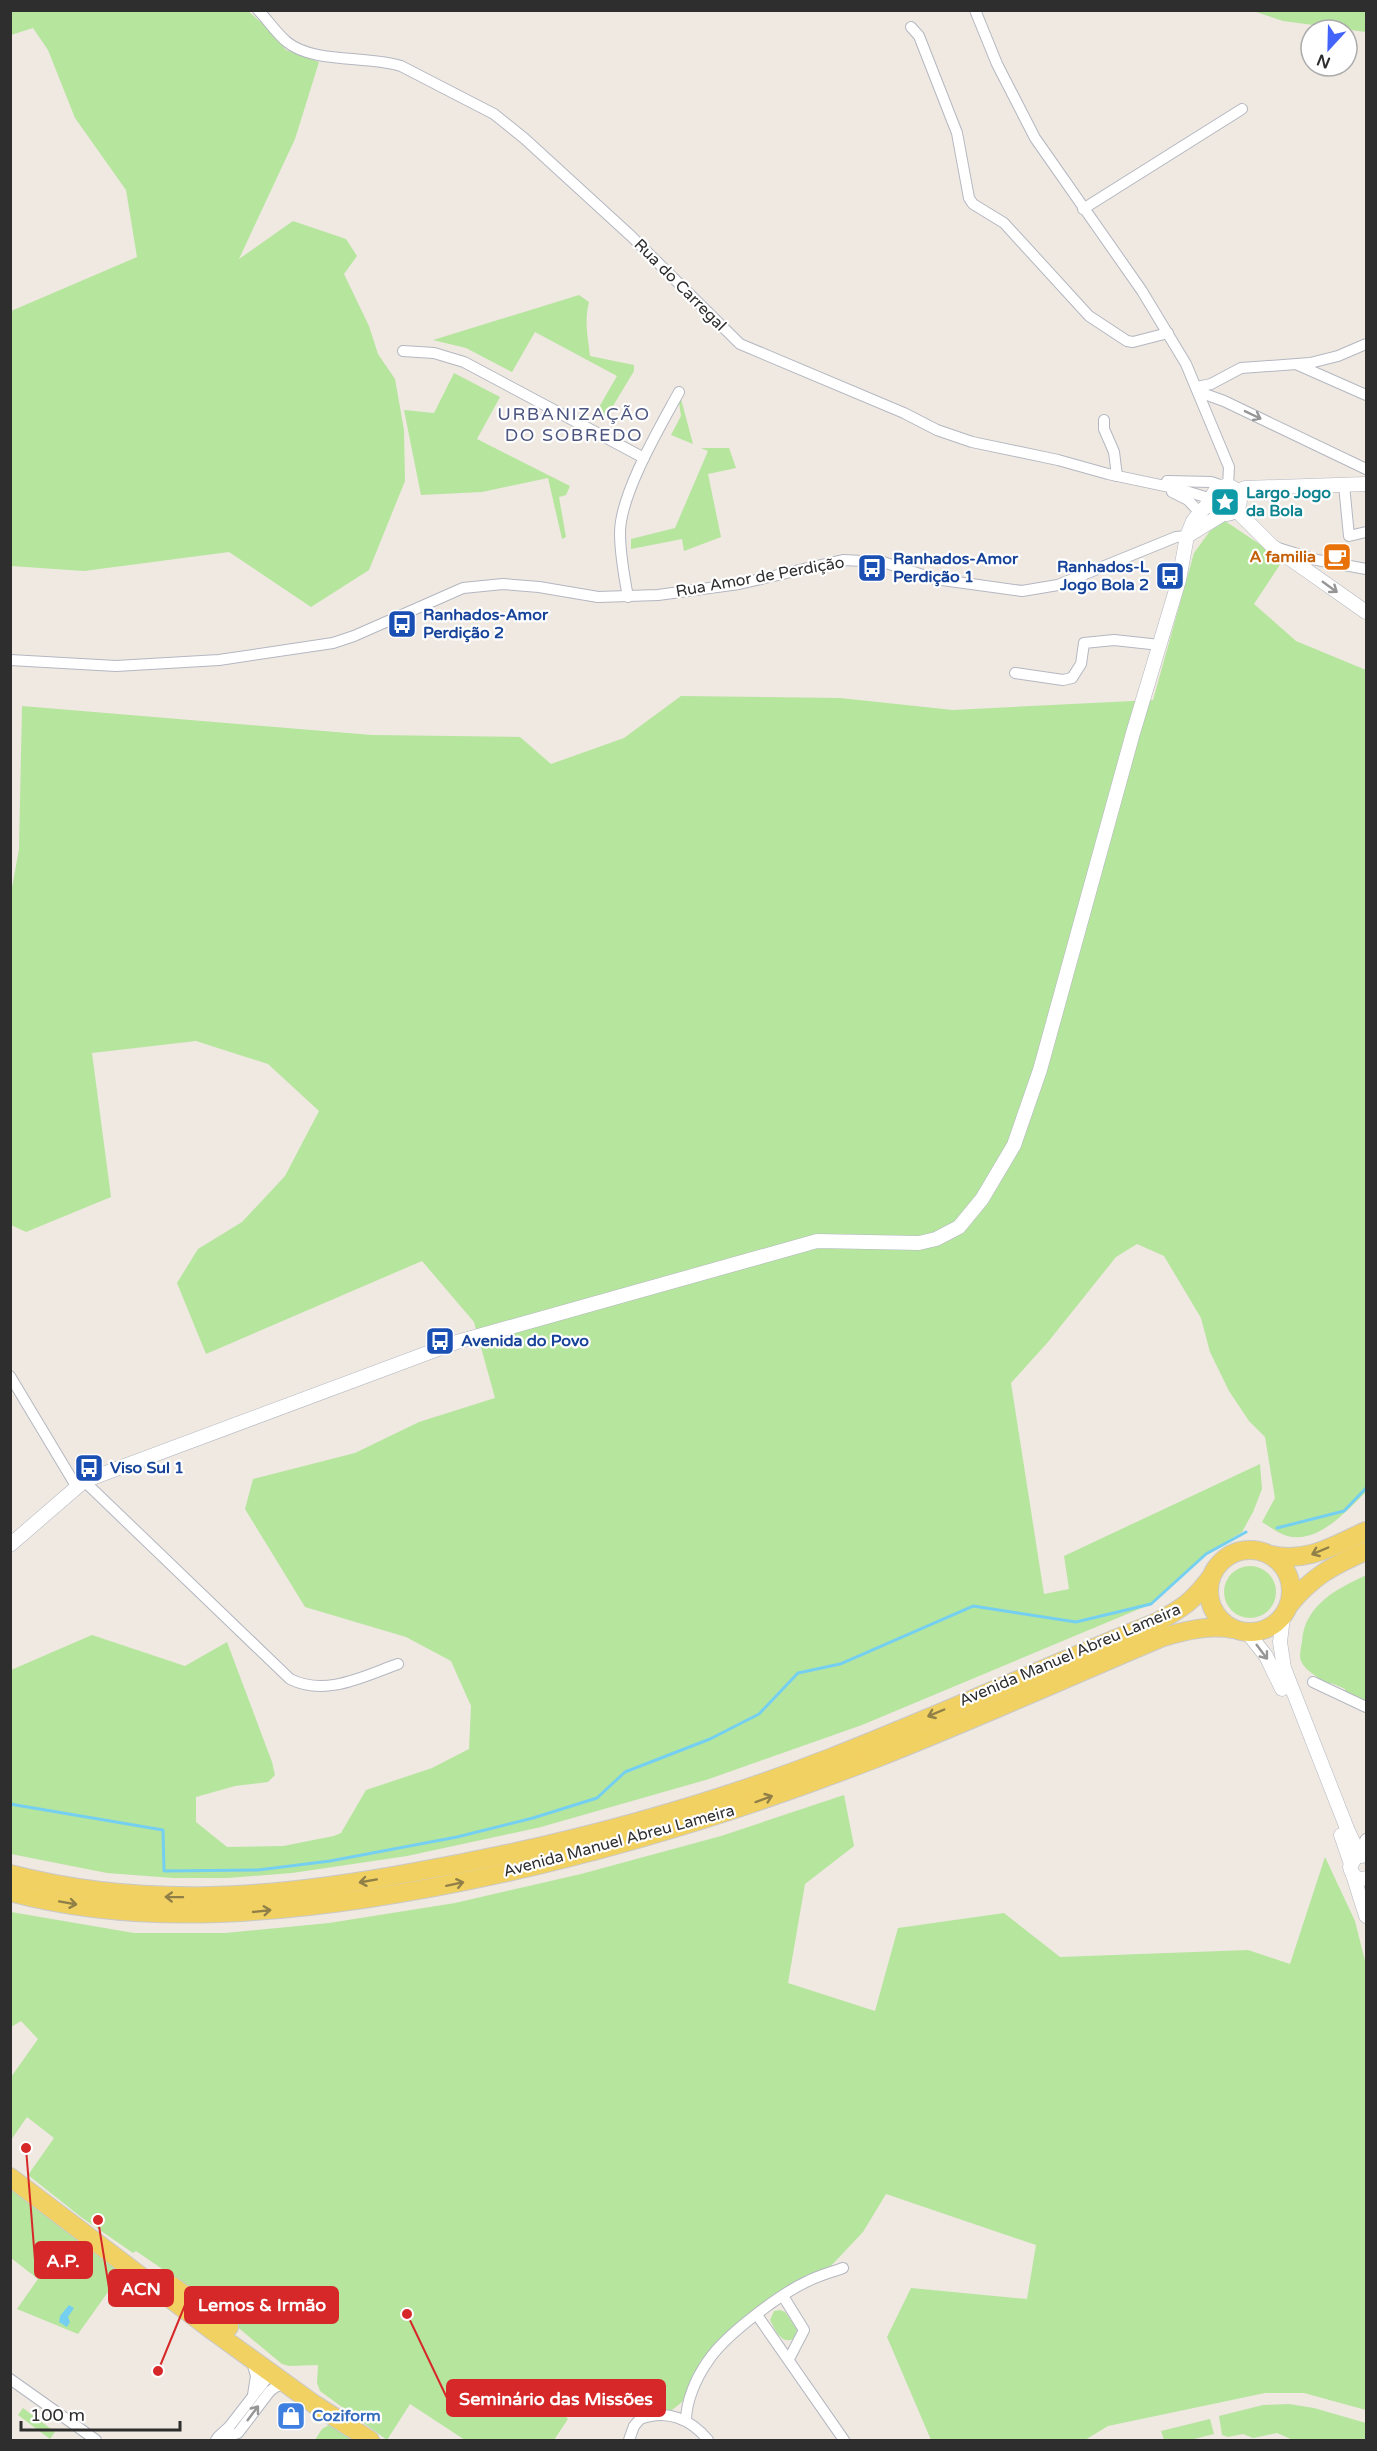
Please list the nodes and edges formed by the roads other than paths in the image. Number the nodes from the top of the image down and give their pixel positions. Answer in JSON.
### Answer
{"nodes":[{"id":1,"x":258,"y":10,"type":"edge"},
{"id":2,"x":975,"y":10,"type":"edge"},
{"id":3,"x":911,"y":27,"type":"dead end"},
{"id":4,"x":1242,"y":109,"type":"dead end"},
{"id":5,"x":1083,"y":209,"type":"junction"},
{"id":6,"x":1168,"y":333,"type":"junction"},
{"id":7,"x":1366,"y":344,"type":"edge"},
{"id":8,"x":403,"y":351,"type":"dead end"},
{"id":9,"x":1298,"y":364,"type":"junction"},
{"id":10,"x":1198,"y":390,"type":"junction"},
{"id":11,"x":679,"y":392,"type":"dead end"},
{"id":12,"x":1366,"y":395,"type":"edge"},
{"id":13,"x":1104,"y":420,"type":"dead end"},
{"id":14,"x":644,"y":459,"type":"junction"},
{"id":15,"x":1366,"y":469,"type":"edge"},
{"id":16,"x":1117,"y":476,"type":"junction"},
{"id":17,"x":1150,"y":483,"type":"junction"},
{"id":18,"x":1366,"y":484,"type":"edge"},
{"id":19,"x":1344,"y":486,"type":"junction"},
{"id":20,"x":1229,"y":488,"type":"junction"},
{"id":21,"x":1212,"y":499,"type":"junction"},
{"id":22,"x":1229,"y":512,"type":"junction"},
{"id":23,"x":1200,"y":513,"type":"junction"},
{"id":24,"x":1366,"y":532,"type":"edge"},
{"id":25,"x":1187,"y":536,"type":"junction"},
{"id":26,"x":1272,"y":546,"type":"junction"},
{"id":27,"x":1366,"y":569,"type":"edge"},
{"id":28,"x":628,"y":597,"type":"junction"},
{"id":29,"x":1366,"y":612,"type":"edge"},
{"id":30,"x":1160,"y":645,"type":"junction"},
{"id":31,"x":10,"y":660,"type":"edge"},
{"id":32,"x":1015,"y":673,"type":"dead end"},
{"id":33,"x":10,"y":1376,"type":"edge"},
{"id":34,"x":80,"y":1484,"type":"junction"},
{"id":35,"x":1366,"y":1531,"type":"edge"},
{"id":36,"x":10,"y":1545,"type":"edge"},
{"id":37,"x":1366,"y":1551,"type":"edge"},
{"id":38,"x":1271,"y":1555,"type":"junction"},
{"id":39,"x":1211,"y":1577,"type":"junction"},
{"id":40,"x":1286,"y":1611,"type":"junction"},
{"id":41,"x":1241,"y":1631,"type":"junction"},
{"id":42,"x":398,"y":1664,"type":"dead end"},
{"id":43,"x":1313,"y":1682,"type":"dead end"},
{"id":44,"x":1366,"y":1707,"type":"edge"},
{"id":45,"x":1366,"y":1839,"type":"edge"},
{"id":46,"x":1360,"y":1863,"type":"edge"},
{"id":47,"x":10,"y":1874,"type":"edge"},
{"id":48,"x":10,"y":1892,"type":"edge"},
{"id":49,"x":1366,"y":1916,"type":"edge"},
{"id":50,"x":10,"y":2177,"type":"edge"},
{"id":51,"x":49,"y":2205,"type":"junction"},
{"id":52,"x":843,"y":2268,"type":"dead end"},
{"id":53,"x":783,"y":2296,"type":"junction"},
{"id":54,"x":202,"y":2315,"type":"junction"},
{"id":55,"x":758,"y":2315,"type":"junction"},
{"id":56,"x":256,"y":2355,"type":"junction"},
{"id":57,"x":789,"y":2358,"type":"junction"},
{"id":58,"x":10,"y":2379,"type":"edge"},
{"id":59,"x":271,"y":2382,"type":"junction"},
{"id":60,"x":253,"y":2395,"type":"junction"},
{"id":61,"x":320,"y":2397,"type":"junction"},
{"id":62,"x":686,"y":2421,"type":"junction"},
{"id":63,"x":96,"y":2440,"type":"edge"},
{"id":64,"x":215,"y":2440,"type":"edge"},
{"id":65,"x":370,"y":2440,"type":"edge"},
{"id":66,"x":375,"y":2440,"type":"edge"},
{"id":67,"x":629,"y":2440,"type":"edge"},
{"id":68,"x":708,"y":2440,"type":"edge"},
{"id":69,"x":843,"y":2440,"type":"edge"}],
"edges":[{"from":1,"to":16,"type":"street","name":"Rua do Carregal"},
{"from":2,"to":5,"type":"street"},
{"from":3,"to":6,"type":"street"},
{"from":4,"to":5,"type":"street"},
{"from":5,"to":6,"type":"street"},
{"from":6,"to":10,"type":"street"},
{"from":7,"to":9,"type":"street"},
{"from":8,"to":14,"type":"street"},
{"from":9,"to":10,"type":"street"},
{"from":9,"to":12,"type":"street"},
{"from":10,"to":15,"type":"street","one_way":true},
{"from":10,"to":20,"type":"street"},
{"from":11,"to":14,"type":"street"},
{"from":13,"to":16,"type":"street"},
{"from":14,"to":28,"type":"street"},
{"from":16,"to":17,"type":"street","name":"Rua do Carregal"},
{"from":17,"to":20,"type":"street"},
{"from":17,"to":21,"type":"street"},
{"from":17,"to":23,"type":"street"},
{"from":18,"to":19,"type":"street"},
{"from":19,"to":20,"type":"street"},
{"from":19,"to":24,"type":"street"},
{"from":20,"to":21,"type":"street"},
{"from":20,"to":22,"type":"street"},
{"from":21,"to":22,"type":"street"},
{"from":21,"to":23,"type":"street"},
{"from":22,"to":25,"type":"street"},
{"from":22,"to":26,"type":"street"},
{"from":23,"to":25,"type":"street"},
{"from":25,"to":28,"type":"street","name":"Rua Amor de Perdição"},
{"from":25,"to":30,"type":"street"},
{"from":26,"to":27,"type":"street"},
{"from":26,"to":29,"type":"street","one_way":true},
{"from":28,"to":31,"type":"street","name":"Rua Amor de Perdição"},
{"from":30,"to":32,"type":"street"},
{"from":30,"to":34,"type":"street"},
{"from":33,"to":34,"type":"street"},
{"from":34,"to":36,"type":"street"},
{"from":34,"to":42,"type":"street"},
{"from":35,"to":38,"type":"main road","one_way":true},
{"from":37,"to":40,"type":"main road"},
{"from":38,"to":39,"type":"main road"},
{"from":38,"to":40,"type":"main road"},
{"from":39,"to":41,"type":"main road"},
{"from":39,"to":47,"type":"main road","name":"Avenida Manuel Abreu Lameira","one_way":true},
{"from":40,"to":41,"type":"main road"},
{"from":40,"to":46,"type":"street"},
{"from":41,"to":46,"type":"street","one_way":true},
{"from":48,"to":41,"type":"main road","name":"Avenida Manuel Abreu Lameira","one_way":true},
{"from":43,"to":44,"type":"street"},
{"from":45,"to":46,"type":"street"},
{"from":46,"to":49,"type":"street"},
{"from":50,"to":51,"type":"main road"},
{"from":51,"to":54,"type":"main road"},
{"from":51,"to":54,"type":"main road"},
{"from":52,"to":53,"type":"street"},
{"from":53,"to":55,"type":"street"},
{"from":53,"to":57,"type":"street"},
{"from":54,"to":56,"type":"main road"},
{"from":55,"to":57,"type":"street"},
{"from":55,"to":62,"type":"street"},
{"from":56,"to":59,"type":"main road"},
{"from":56,"to":60,"type":"street"},
{"from":56,"to":61,"type":"main road"},
{"from":57,"to":69,"type":"street"},
{"from":58,"to":63,"type":"street"},
{"from":59,"to":60,"type":"street"},
{"from":59,"to":61,"type":"main road"},
{"from":64,"to":59,"type":"street","one_way":true},
{"from":59,"to":65,"type":"main road"},
{"from":60,"to":64,"type":"street"},
{"from":61,"to":66,"type":"main road"},
{"from":62,"to":67,"type":"street"},
{"from":62,"to":68,"type":"street"}]}
